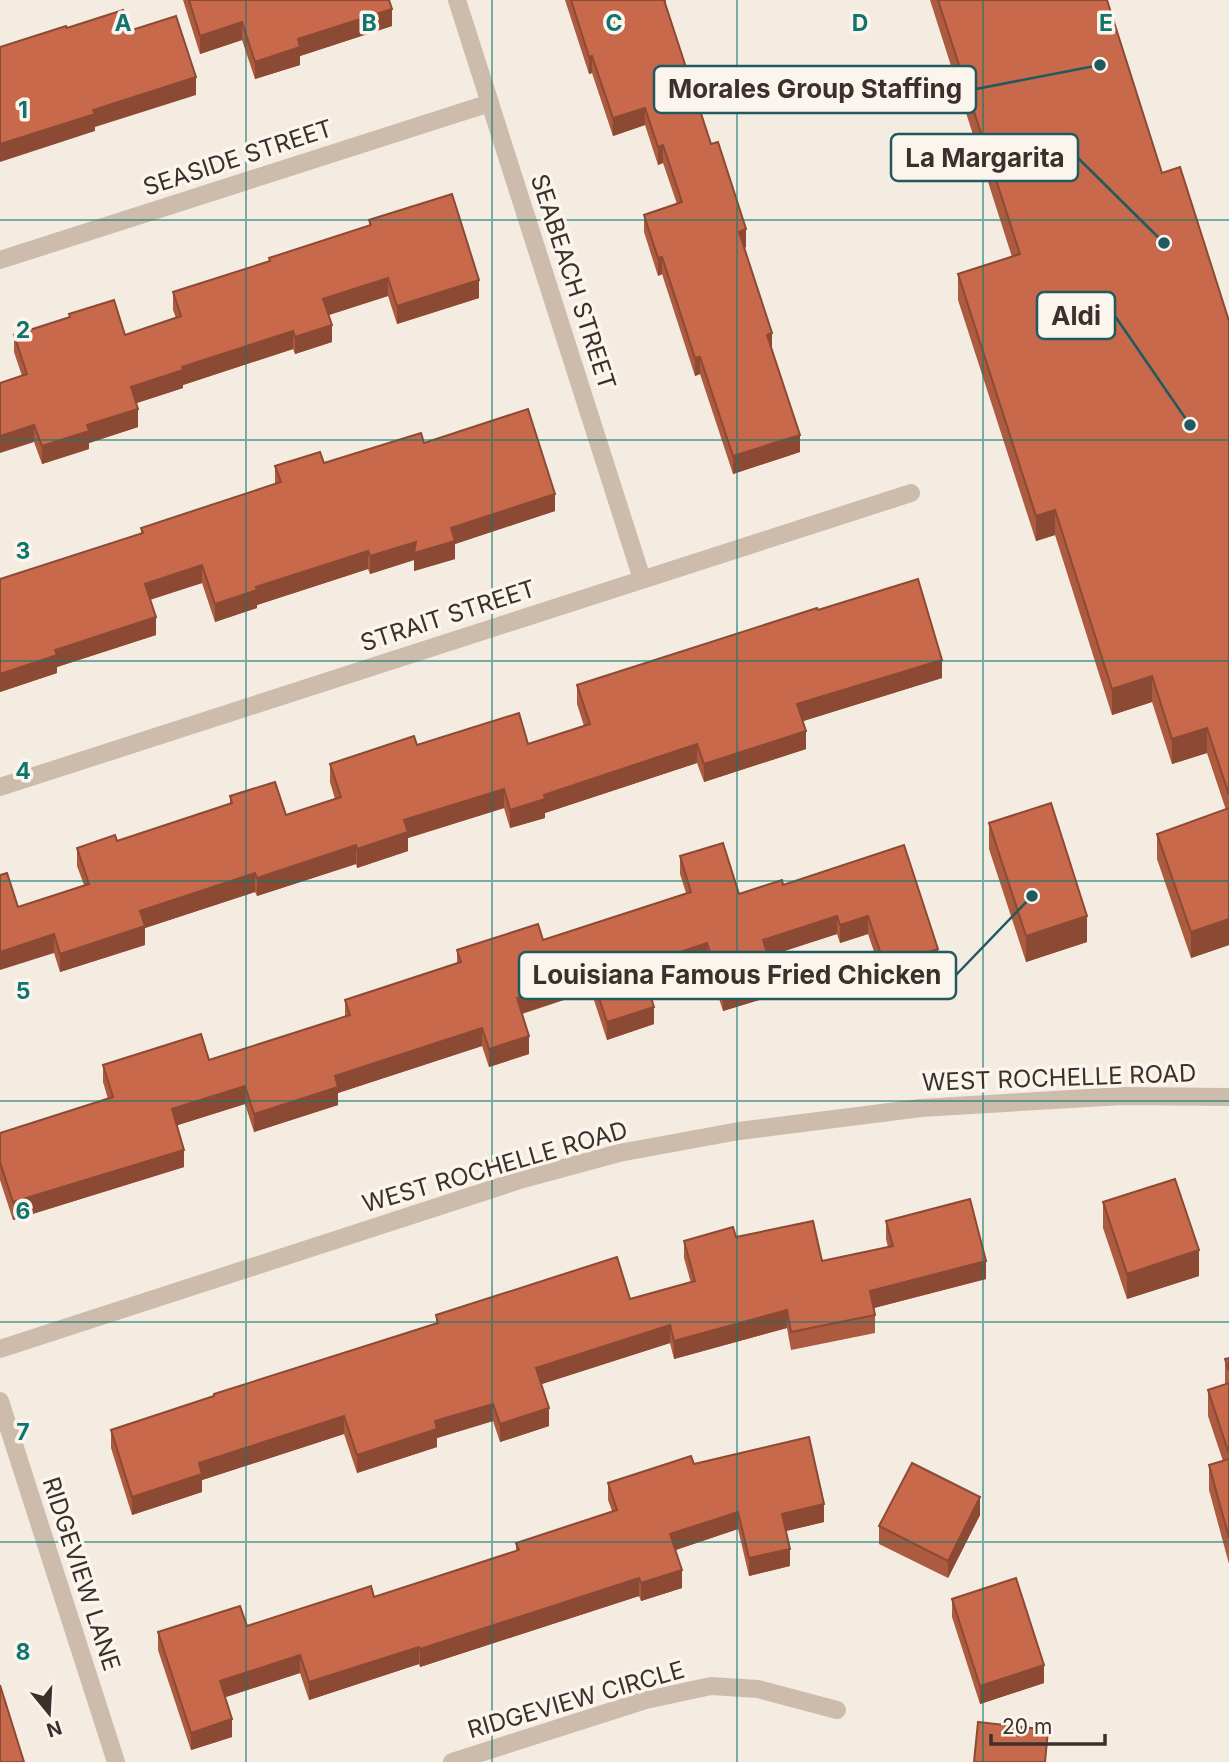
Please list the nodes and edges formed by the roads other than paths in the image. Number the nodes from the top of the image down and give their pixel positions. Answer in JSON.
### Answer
{"nodes":[{"id":1,"x":457,"y":0,"type":"edge"},
{"id":2,"x":490,"y":103,"type":"junction"},
{"id":3,"x":0,"y":260,"type":"edge"},
{"id":4,"x":911,"y":494,"type":"dead end"},
{"id":5,"x":642,"y":579,"type":"junction"},
{"id":6,"x":0,"y":786,"type":"edge"},
{"id":7,"x":1229,"y":1097,"type":"edge"},
{"id":8,"x":0,"y":1349,"type":"edge"},
{"id":9,"x":0,"y":1401,"type":"edge"},
{"id":10,"x":837,"y":1710,"type":"dead end"},
{"id":11,"x":116,"y":1762,"type":"edge"},
{"id":12,"x":452,"y":1762,"type":"edge"}],
"edges":[{"from":1,"to":2,"type":"street","name":"SEABEACH STREET"},
{"from":2,"to":3,"type":"street","name":"SEASIDE STREET"},
{"from":2,"to":5,"type":"street","name":"SEABEACH STREET"},
{"from":4,"to":5,"type":"street","name":"STRAIT STREET"},
{"from":5,"to":6,"type":"street","name":"STRAIT STREET"},
{"from":7,"to":8,"type":"street","name":"WEST ROCHELLE ROAD"},
{"from":9,"to":11,"type":"street","name":"RIDGEVIEW LANE"},
{"from":10,"to":12,"type":"street","name":"RIDGEVIEW CIRCLE"}]}
